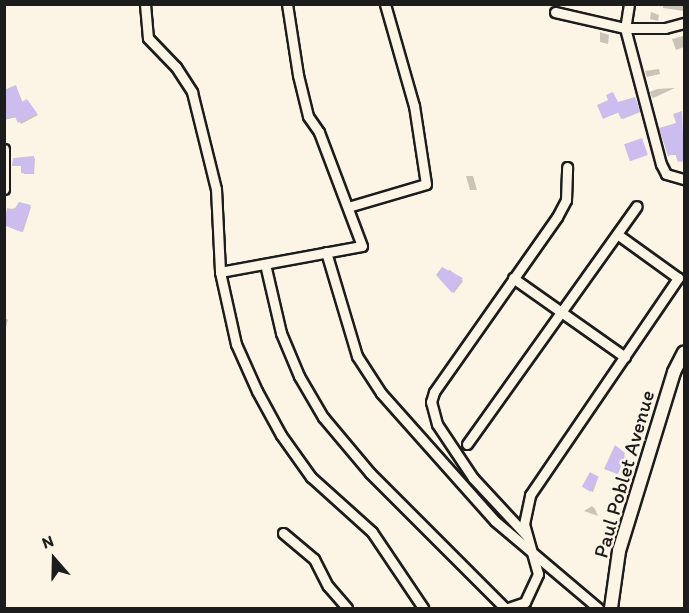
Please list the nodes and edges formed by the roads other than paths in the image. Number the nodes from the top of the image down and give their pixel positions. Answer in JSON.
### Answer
{"nodes":[{"id":1,"x":145,"y":4,"type":"edge"},
{"id":2,"x":287,"y":4,"type":"edge"},
{"id":3,"x":385,"y":4,"type":"edge"},
{"id":4,"x":629,"y":4,"type":"edge"},
{"id":5,"x":555,"y":12,"type":"dead end"},
{"id":6,"x":684,"y":23,"type":"edge"},
{"id":7,"x":625,"y":28,"type":"junction"},
{"id":8,"x":4,"y":149,"type":"edge"},
{"id":9,"x":567,"y":167,"type":"dead end"},
{"id":10,"x":684,"y":179,"type":"edge"},
{"id":11,"x":4,"y":189,"type":"edge"},
{"id":12,"x":637,"y":206,"type":"dead end"},
{"id":13,"x":348,"y":207,"type":"junction"},
{"id":14,"x":617,"y":234,"type":"junction"},
{"id":15,"x":326,"y":252,"type":"junction"},
{"id":16,"x":265,"y":264,"type":"junction"},
{"id":17,"x":220,"y":272,"type":"junction"},
{"id":18,"x":513,"y":278,"type":"junction"},
{"id":19,"x":562,"y":312,"type":"junction"},
{"id":20,"x":684,"y":352,"type":"edge"},
{"id":21,"x":625,"y":357,"type":"junction"},
{"id":22,"x":467,"y":444,"type":"dead end"},
{"id":23,"x":283,"y":533,"type":"dead end"},
{"id":24,"x":526,"y":536,"type":"junction"},
{"id":25,"x":535,"y":556,"type":"junction"},
{"id":26,"x":347,"y":609,"type":"edge"},
{"id":27,"x":423,"y":609,"type":"edge"},
{"id":28,"x":507,"y":609,"type":"edge"},
{"id":29,"x":598,"y":609,"type":"edge"},
{"id":30,"x":611,"y":609,"type":"edge"}],
"edges":[{"from":1,"to":17,"type":"street"},
{"from":2,"to":13,"type":"street"},
{"from":3,"to":13,"type":"street"},
{"from":4,"to":7,"type":"street"},
{"from":5,"to":7,"type":"street"},
{"from":6,"to":7,"type":"street"},
{"from":7,"to":10,"type":"street"},
{"from":8,"to":11,"type":"street"},
{"from":9,"to":18,"type":"street"},
{"from":12,"to":14,"type":"street"},
{"from":13,"to":15,"type":"street"},
{"from":14,"to":19,"type":"street"},
{"from":14,"to":21,"type":"street"},
{"from":15,"to":16,"type":"street"},
{"from":15,"to":25,"type":"street"},
{"from":16,"to":17,"type":"street"},
{"from":16,"to":28,"type":"street"},
{"from":17,"to":27,"type":"street"},
{"from":18,"to":19,"type":"street"},
{"from":18,"to":24,"type":"street"},
{"from":19,"to":21,"type":"street"},
{"from":19,"to":22,"type":"street"},
{"from":20,"to":30,"type":"main road","name":"Paul Poblet Avenue"},
{"from":21,"to":24,"type":"street"},
{"from":23,"to":26,"type":"street"},
{"from":24,"to":25,"type":"street"},
{"from":25,"to":28,"type":"street"},
{"from":25,"to":29,"type":"street"}]}
